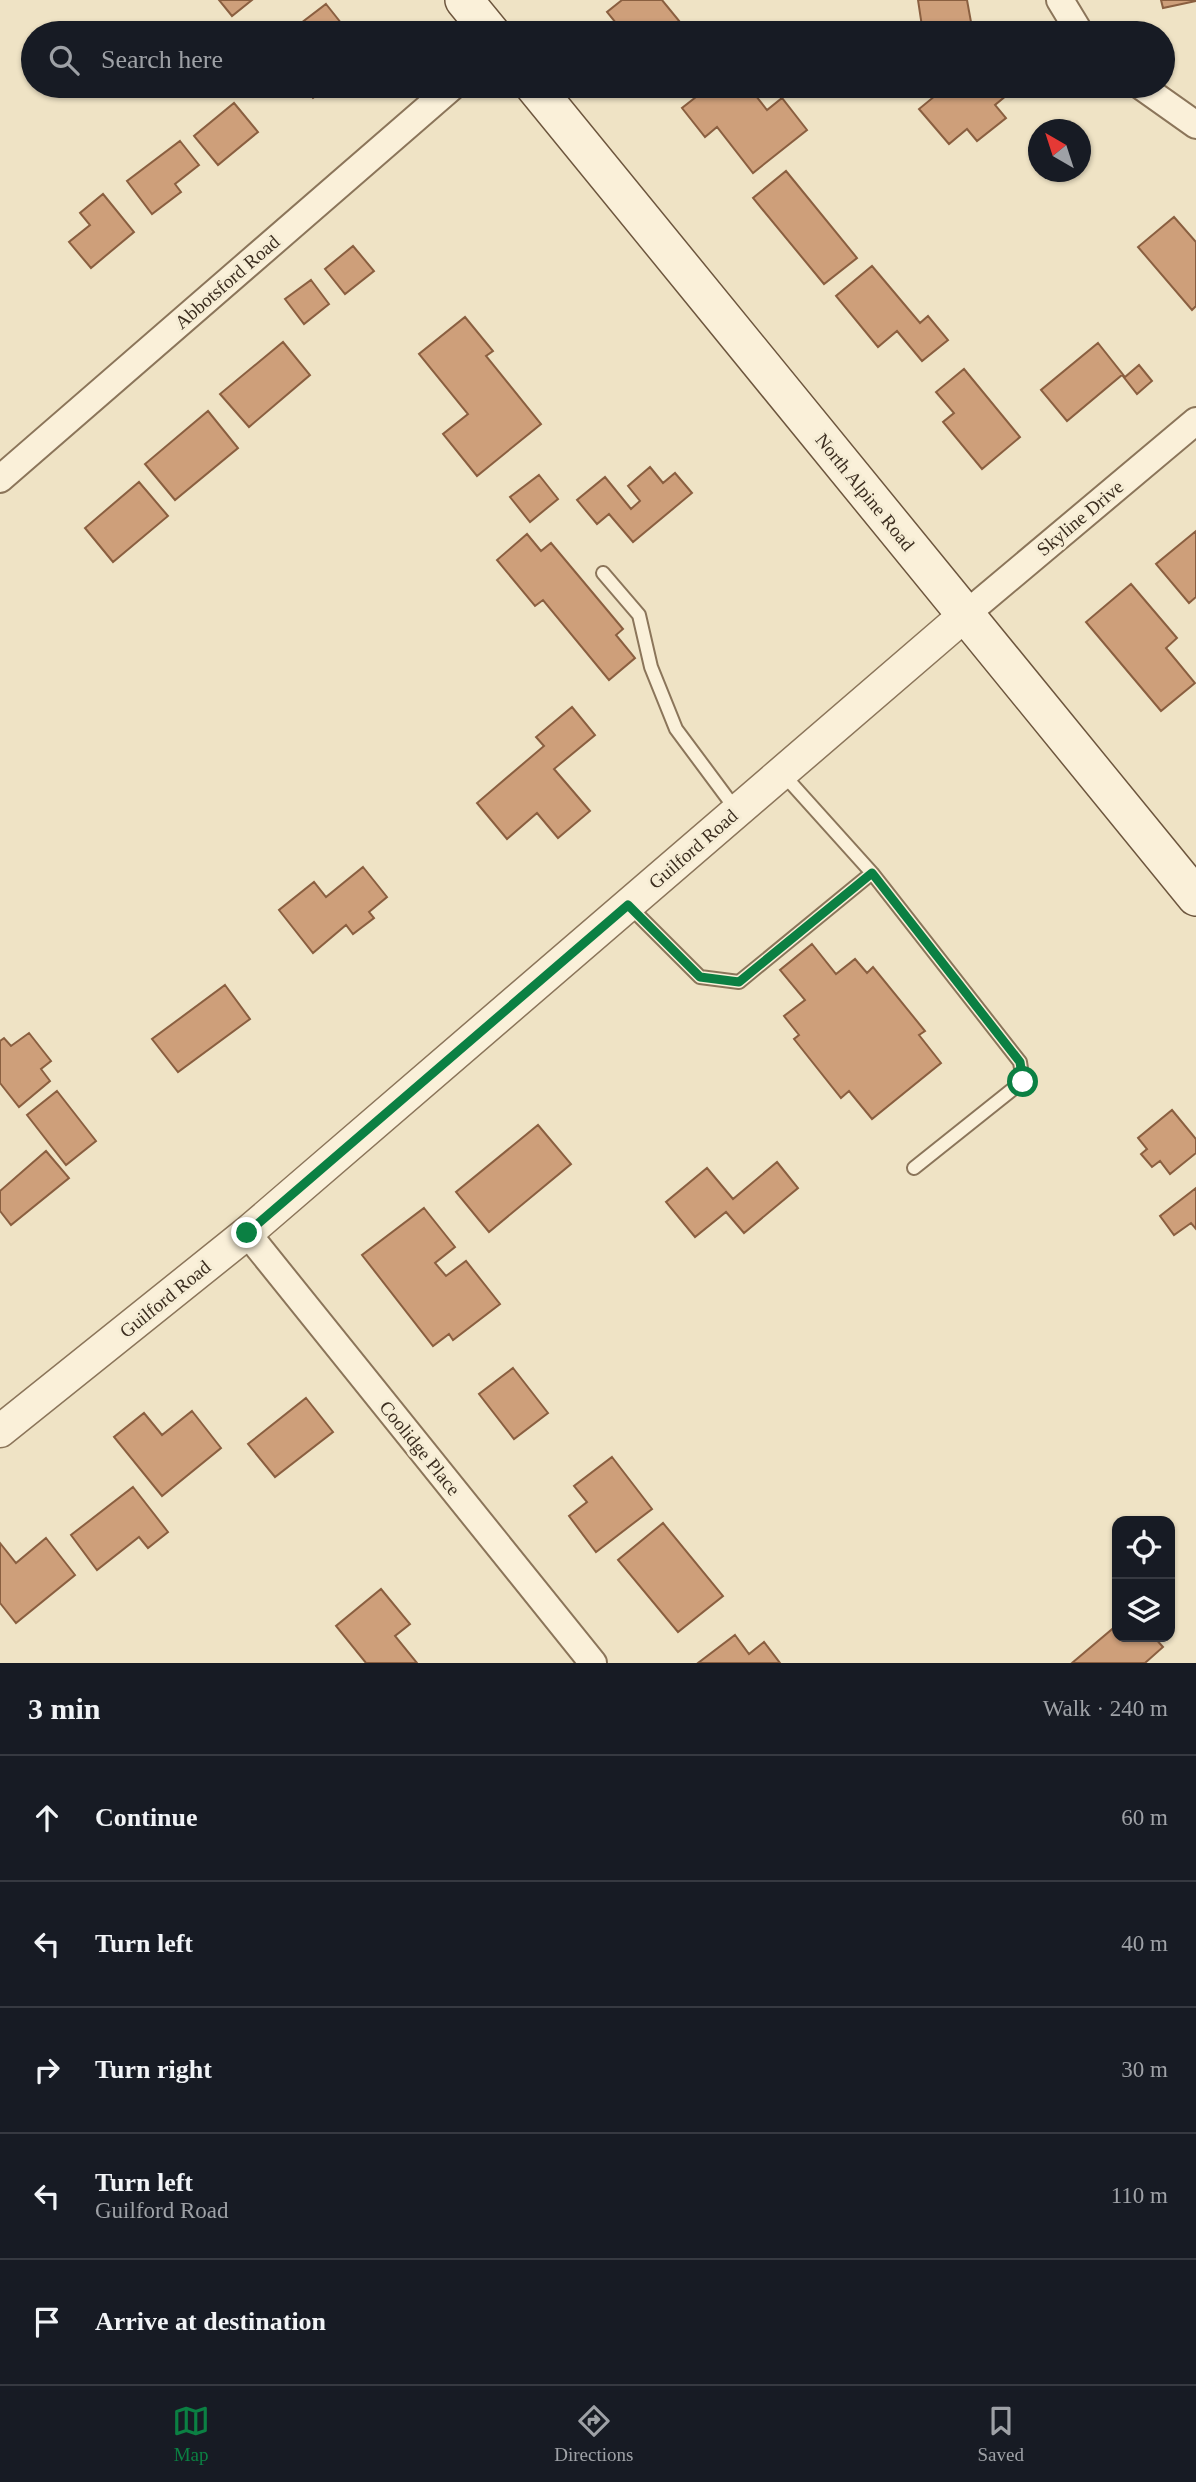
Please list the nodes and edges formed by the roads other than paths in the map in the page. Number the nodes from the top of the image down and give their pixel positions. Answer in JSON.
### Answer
{"nodes":[{"id":1,"x":464,"y":0,"type":"edge"},
{"id":2,"x":1060,"y":0,"type":"edge"},
{"id":3,"x":481,"y":21,"type":"edge"},
{"id":4,"x":1073,"y":21,"type":"edge"},
{"id":5,"x":439,"y":98,"type":"edge"},
{"id":6,"x":544,"y":98,"type":"edge"},
{"id":7,"x":1158,"y":98,"type":"edge"},
{"id":8,"x":1196,"y":125,"type":"edge"},
{"id":9,"x":1196,"y":421,"type":"edge"},
{"id":10,"x":0,"y":479,"type":"edge"},
{"id":11,"x":603,"y":573,"type":"dead end"},
{"id":12,"x":965,"y":615,"type":"junction"},
{"id":13,"x":782,"y":772,"type":"junction"},
{"id":14,"x":737,"y":811,"type":"junction"},
{"id":15,"x":872,"y":873,"type":"junction"},
{"id":16,"x":1196,"y":897,"type":"edge"},
{"id":17,"x":628,"y":905,"type":"junction"},
{"id":18,"x":914,"y":1168,"type":"dead end"},
{"id":19,"x":247,"y":1233,"type":"junction"},
{"id":20,"x":0,"y":1431,"type":"edge"},
{"id":21,"x":593,"y":1663,"type":"edge"}],
"edges":[{"from":1,"to":3,"type":"main road"},
{"from":2,"to":4,"type":"street"},
{"from":5,"to":10,"type":"street","name":"Abbotsford Road"},
{"from":6,"to":12,"type":"main road","name":"North Alpine Road"},
{"from":7,"to":8,"type":"street"},
{"from":9,"to":12,"type":"street","name":"Skyline Drive"},
{"from":11,"to":14,"type":"lane"},
{"from":12,"to":13,"type":"street","name":"Guilford Road"},
{"from":12,"to":16,"type":"main road","name":"North Alpine Road"},
{"from":13,"to":14,"type":"street","name":"Guilford Road"},
{"from":13,"to":15,"type":"lane"},
{"from":14,"to":17,"type":"street","name":"Guilford Road"},
{"from":15,"to":17,"type":"lane"},
{"from":15,"to":18,"type":"lane"},
{"from":17,"to":19,"type":"street","name":"Guilford Road"},
{"from":19,"to":20,"type":"street","name":"Guilford Road"},
{"from":19,"to":21,"type":"street","name":"Coolidge Place"}]}
